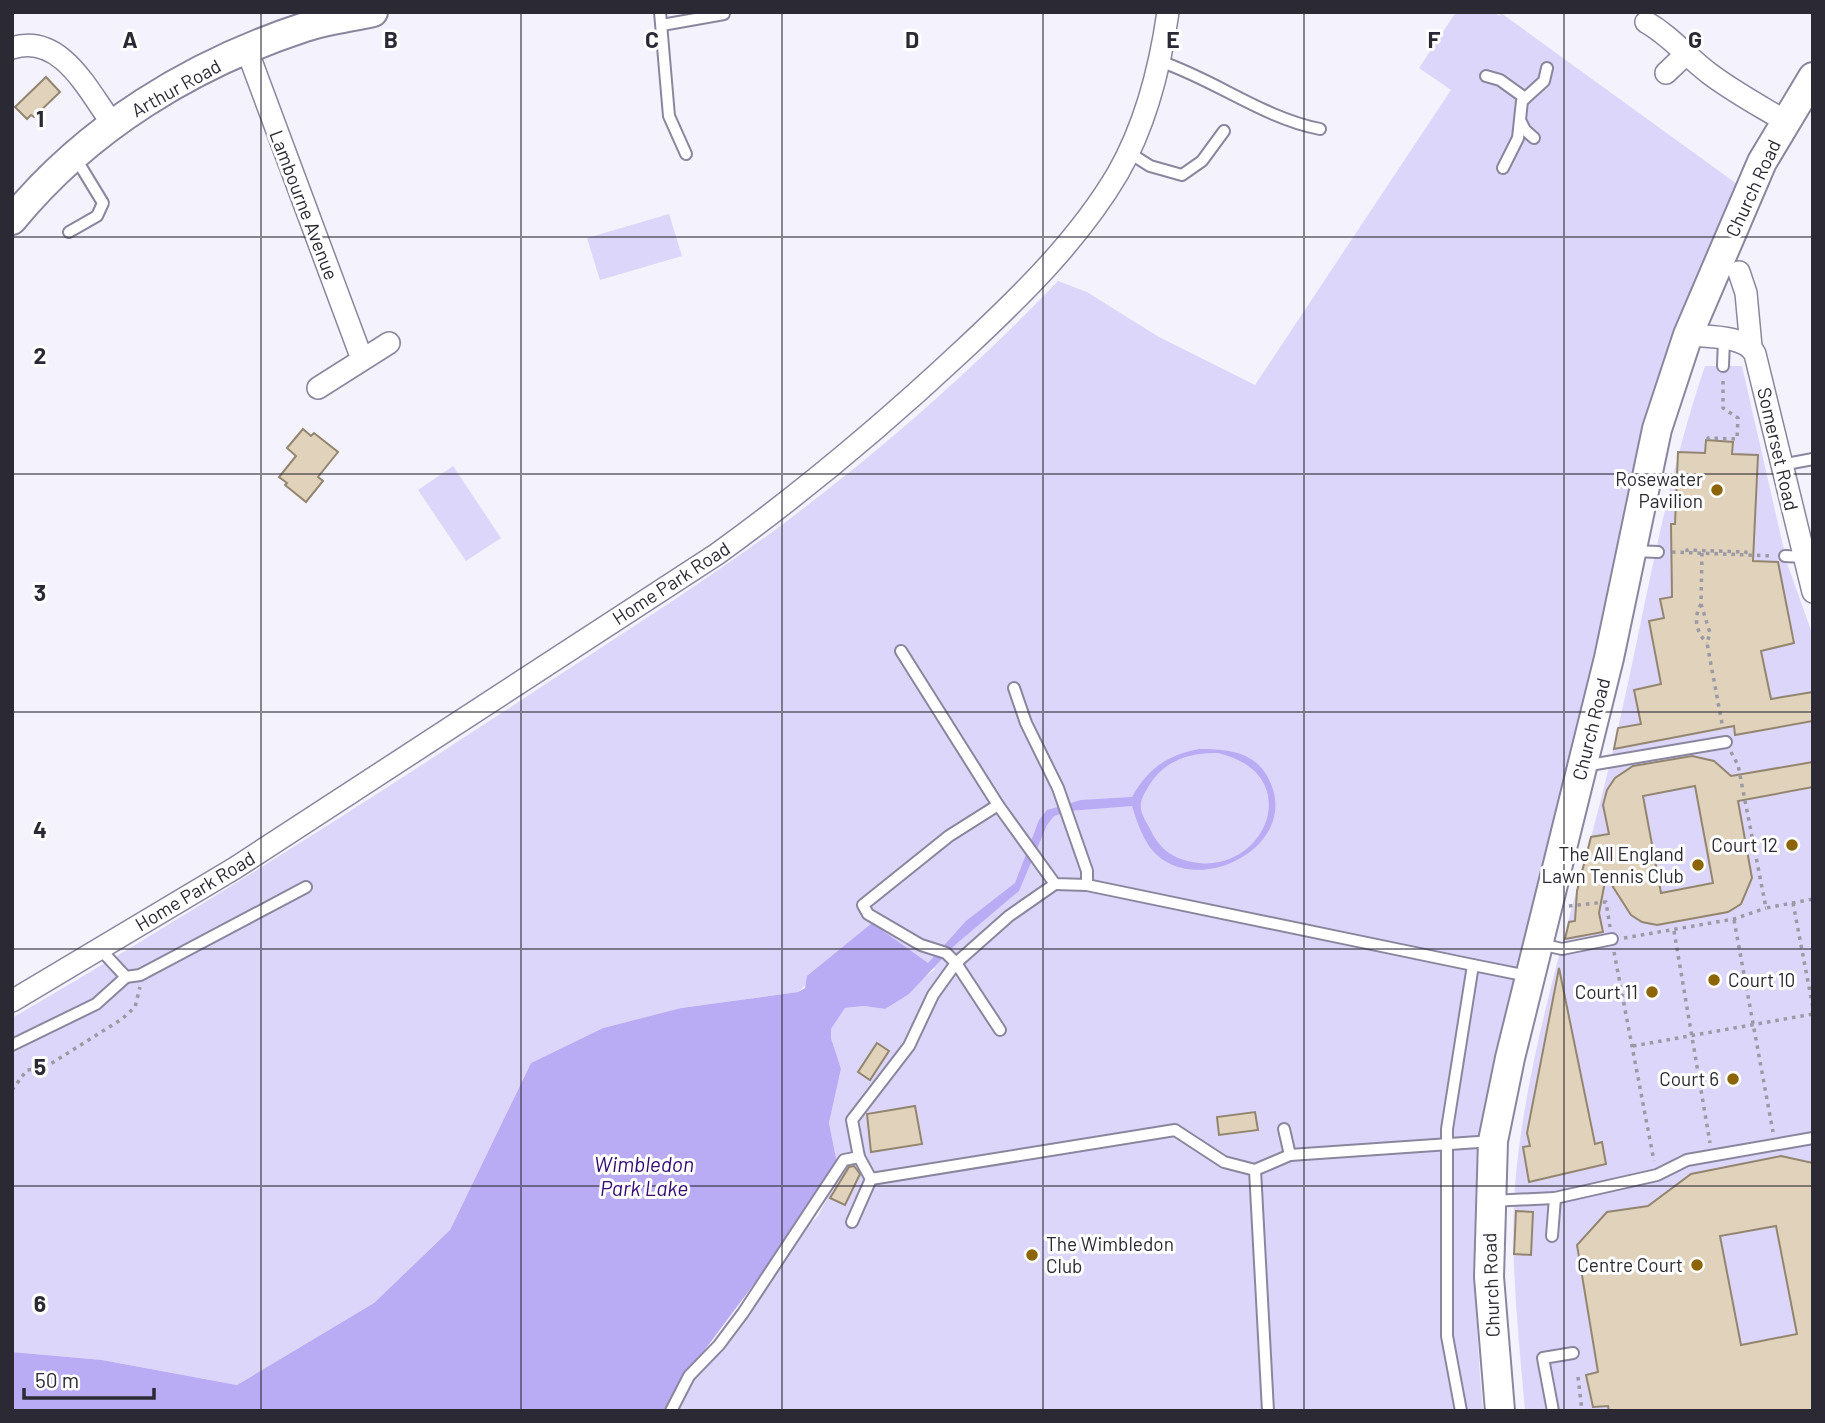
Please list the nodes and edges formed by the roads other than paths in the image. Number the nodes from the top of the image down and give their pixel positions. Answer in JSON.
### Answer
{"nodes":[{"id":1,"x":373,"y":12,"type":"edge"},
{"id":2,"x":660,"y":12,"type":"edge"},
{"id":3,"x":1168,"y":12,"type":"edge"},
{"id":4,"x":724,"y":14,"type":"dead end"},
{"id":5,"x":1646,"y":22,"type":"dead end"},
{"id":6,"x":662,"y":25,"type":"junction"},
{"id":7,"x":12,"y":48,"type":"edge"},
{"id":8,"x":247,"y":50,"type":"junction"},
{"id":9,"x":1686,"y":54,"type":"junction"},
{"id":10,"x":1159,"y":61,"type":"junction"},
{"id":11,"x":1547,"y":68,"type":"dead end"},
{"id":12,"x":1666,"y":73,"type":"dead end"},
{"id":13,"x":1486,"y":76,"type":"dead end"},
{"id":14,"x":1809,"y":93,"type":"edge"},
{"id":15,"x":1525,"y":98,"type":"junction"},
{"id":16,"x":1786,"y":121,"type":"junction"},
{"id":17,"x":1521,"y":122,"type":"junction"},
{"id":18,"x":112,"y":123,"type":"junction"},
{"id":19,"x":1320,"y":129,"type":"dead end"},
{"id":20,"x":1224,"y":131,"type":"dead end"},
{"id":21,"x":1534,"y":138,"type":"dead end"},
{"id":22,"x":1128,"y":152,"type":"junction"},
{"id":23,"x":687,"y":153,"type":"dead end"},
{"id":24,"x":74,"y":155,"type":"junction"},
{"id":25,"x":1503,"y":168,"type":"dead end"},
{"id":26,"x":12,"y":220,"type":"edge"},
{"id":27,"x":69,"y":232,"type":"dead end"},
{"id":28,"x":1739,"y":272,"type":"dead end"},
{"id":29,"x":1688,"y":335,"type":"junction"},
{"id":30,"x":1724,"y":339,"type":"junction"},
{"id":31,"x":389,"y":343,"type":"dead end"},
{"id":32,"x":1751,"y":347,"type":"junction"},
{"id":33,"x":362,"y":359,"type":"junction"},
{"id":34,"x":1723,"y":366,"type":"road end"},
{"id":35,"x":317,"y":388,"type":"dead end"},
{"id":36,"x":1813,"y":459,"type":"edge"},
{"id":37,"x":1780,"y":466,"type":"junction"},
{"id":38,"x":1813,"y":592,"type":"edge"},
{"id":39,"x":901,"y":651,"type":"dead end"},
{"id":40,"x":1014,"y":688,"type":"dead end"},
{"id":41,"x":1726,"y":742,"type":"road end"},
{"id":42,"x":1582,"y":766,"type":"junction"},
{"id":43,"x":998,"y":805,"type":"junction"},
{"id":44,"x":1055,"y":884,"type":"junction"},
{"id":45,"x":1087,"y":885,"type":"junction"},
{"id":46,"x":306,"y":887,"type":"dead end"},
{"id":47,"x":1612,"y":939,"type":"road end"},
{"id":48,"x":1540,"y":944,"type":"junction"},
{"id":49,"x":100,"y":949,"type":"junction"},
{"id":50,"x":957,"y":963,"type":"junction"},
{"id":51,"x":1473,"y":965,"type":"junction"},
{"id":52,"x":1531,"y":976,"type":"junction"},
{"id":53,"x":125,"y":977,"type":"junction"},
{"id":54,"x":12,"y":1001,"type":"edge"},
{"id":55,"x":1000,"y":1030,"type":"dead end"},
{"id":56,"x":12,"y":1045,"type":"edge"},
{"id":57,"x":1284,"y":1129,"type":"dead end"},
{"id":58,"x":1813,"y":1138,"type":"edge"},
{"id":59,"x":1493,"y":1141,"type":"junction"},
{"id":60,"x":1447,"y":1142,"type":"junction"},
{"id":61,"x":1290,"y":1155,"type":"junction"},
{"id":62,"x":859,"y":1157,"type":"junction"},
{"id":63,"x":1255,"y":1170,"type":"junction"},
{"id":64,"x":871,"y":1179,"type":"junction"},
{"id":65,"x":1555,"y":1198,"type":"junction"},
{"id":66,"x":1489,"y":1201,"type":"junction"},
{"id":67,"x":852,"y":1222,"type":"dead end"},
{"id":68,"x":1552,"y":1236,"type":"dead end"},
{"id":69,"x":1573,"y":1353,"type":"dead end"},
{"id":70,"x":671,"y":1411,"type":"edge"},
{"id":71,"x":1268,"y":1411,"type":"edge"},
{"id":72,"x":1461,"y":1411,"type":"edge"},
{"id":73,"x":1500,"y":1411,"type":"edge"},
{"id":74,"x":1553,"y":1411,"type":"edge"}],
"edges":[{"from":1,"to":8,"type":"street","name":"Arthur Road"},
{"from":2,"to":6,"type":"lane"},
{"from":3,"to":10,"type":"street","name":"Home Park Road"},
{"from":4,"to":6,"type":"lane"},
{"from":5,"to":9,"type":"street"},
{"from":6,"to":23,"type":"lane"},
{"from":7,"to":18,"type":"street"},
{"from":8,"to":18,"type":"street","name":"Arthur Road"},
{"from":8,"to":33,"type":"street","name":"Lambourne Avenue"},
{"from":9,"to":12,"type":"street"},
{"from":9,"to":16,"type":"street"},
{"from":10,"to":19,"type":"lane"},
{"from":10,"to":22,"type":"street","name":"Home Park Road"},
{"from":11,"to":15,"type":"lane"},
{"from":13,"to":15,"type":"lane"},
{"from":14,"to":16,"type":"street","name":"Church Road"},
{"from":15,"to":17,"type":"lane"},
{"from":16,"to":29,"type":"street","name":"Church Road"},
{"from":17,"to":21,"type":"lane"},
{"from":17,"to":25,"type":"lane"},
{"from":18,"to":24,"type":"street","name":"Arthur Road"},
{"from":20,"to":22,"type":"lane"},
{"from":22,"to":49,"type":"street","name":"Home Park Road"},
{"from":24,"to":26,"type":"street","name":"Arthur Road"},
{"from":24,"to":27,"type":"lane"},
{"from":28,"to":32,"type":"street","name":"Somerset Road"},
{"from":29,"to":30,"type":"street"},
{"from":29,"to":42,"type":"street","name":"Church Road"},
{"from":30,"to":32,"type":"street"},
{"from":30,"to":34,"type":"lane"},
{"from":31,"to":33,"type":"street"},
{"from":32,"to":37,"type":"street","name":"Somerset Road"},
{"from":33,"to":35,"type":"street"},
{"from":36,"to":37,"type":"lane"},
{"from":37,"to":38,"type":"street","name":"Somerset Road"},
{"from":39,"to":43,"type":"lane"},
{"from":40,"to":45,"type":"lane"},
{"from":41,"to":42,"type":"lane"},
{"from":42,"to":48,"type":"street","name":"Church Road"},
{"from":43,"to":44,"type":"lane"},
{"from":43,"to":50,"type":"lane"},
{"from":44,"to":45,"type":"lane"},
{"from":44,"to":50,"type":"lane"},
{"from":45,"to":51,"type":"lane"},
{"from":46,"to":53,"type":"lane"},
{"from":47,"to":48,"type":"lane"},
{"from":48,"to":52,"type":"street","name":"Church Road"},
{"from":49,"to":53,"type":"lane"},
{"from":49,"to":54,"type":"street","name":"Home Park Road"},
{"from":50,"to":55,"type":"lane"},
{"from":50,"to":62,"type":"lane"},
{"from":51,"to":52,"type":"lane"},
{"from":51,"to":60,"type":"lane"},
{"from":52,"to":59,"type":"street","name":"Church Road"},
{"from":53,"to":56,"type":"lane"},
{"from":57,"to":61,"type":"lane"},
{"from":58,"to":65,"type":"lane"},
{"from":59,"to":60,"type":"lane"},
{"from":59,"to":66,"type":"street","name":"Church Road"},
{"from":60,"to":61,"type":"lane"},
{"from":60,"to":72,"type":"lane"},
{"from":61,"to":63,"type":"lane"},
{"from":62,"to":64,"type":"lane"},
{"from":62,"to":70,"type":"lane"},
{"from":63,"to":64,"type":"lane"},
{"from":63,"to":71,"type":"lane"},
{"from":64,"to":67,"type":"lane"},
{"from":65,"to":66,"type":"lane"},
{"from":65,"to":68,"type":"lane"},
{"from":66,"to":73,"type":"street","name":"Church Road"},
{"from":69,"to":74,"type":"lane"}]}
